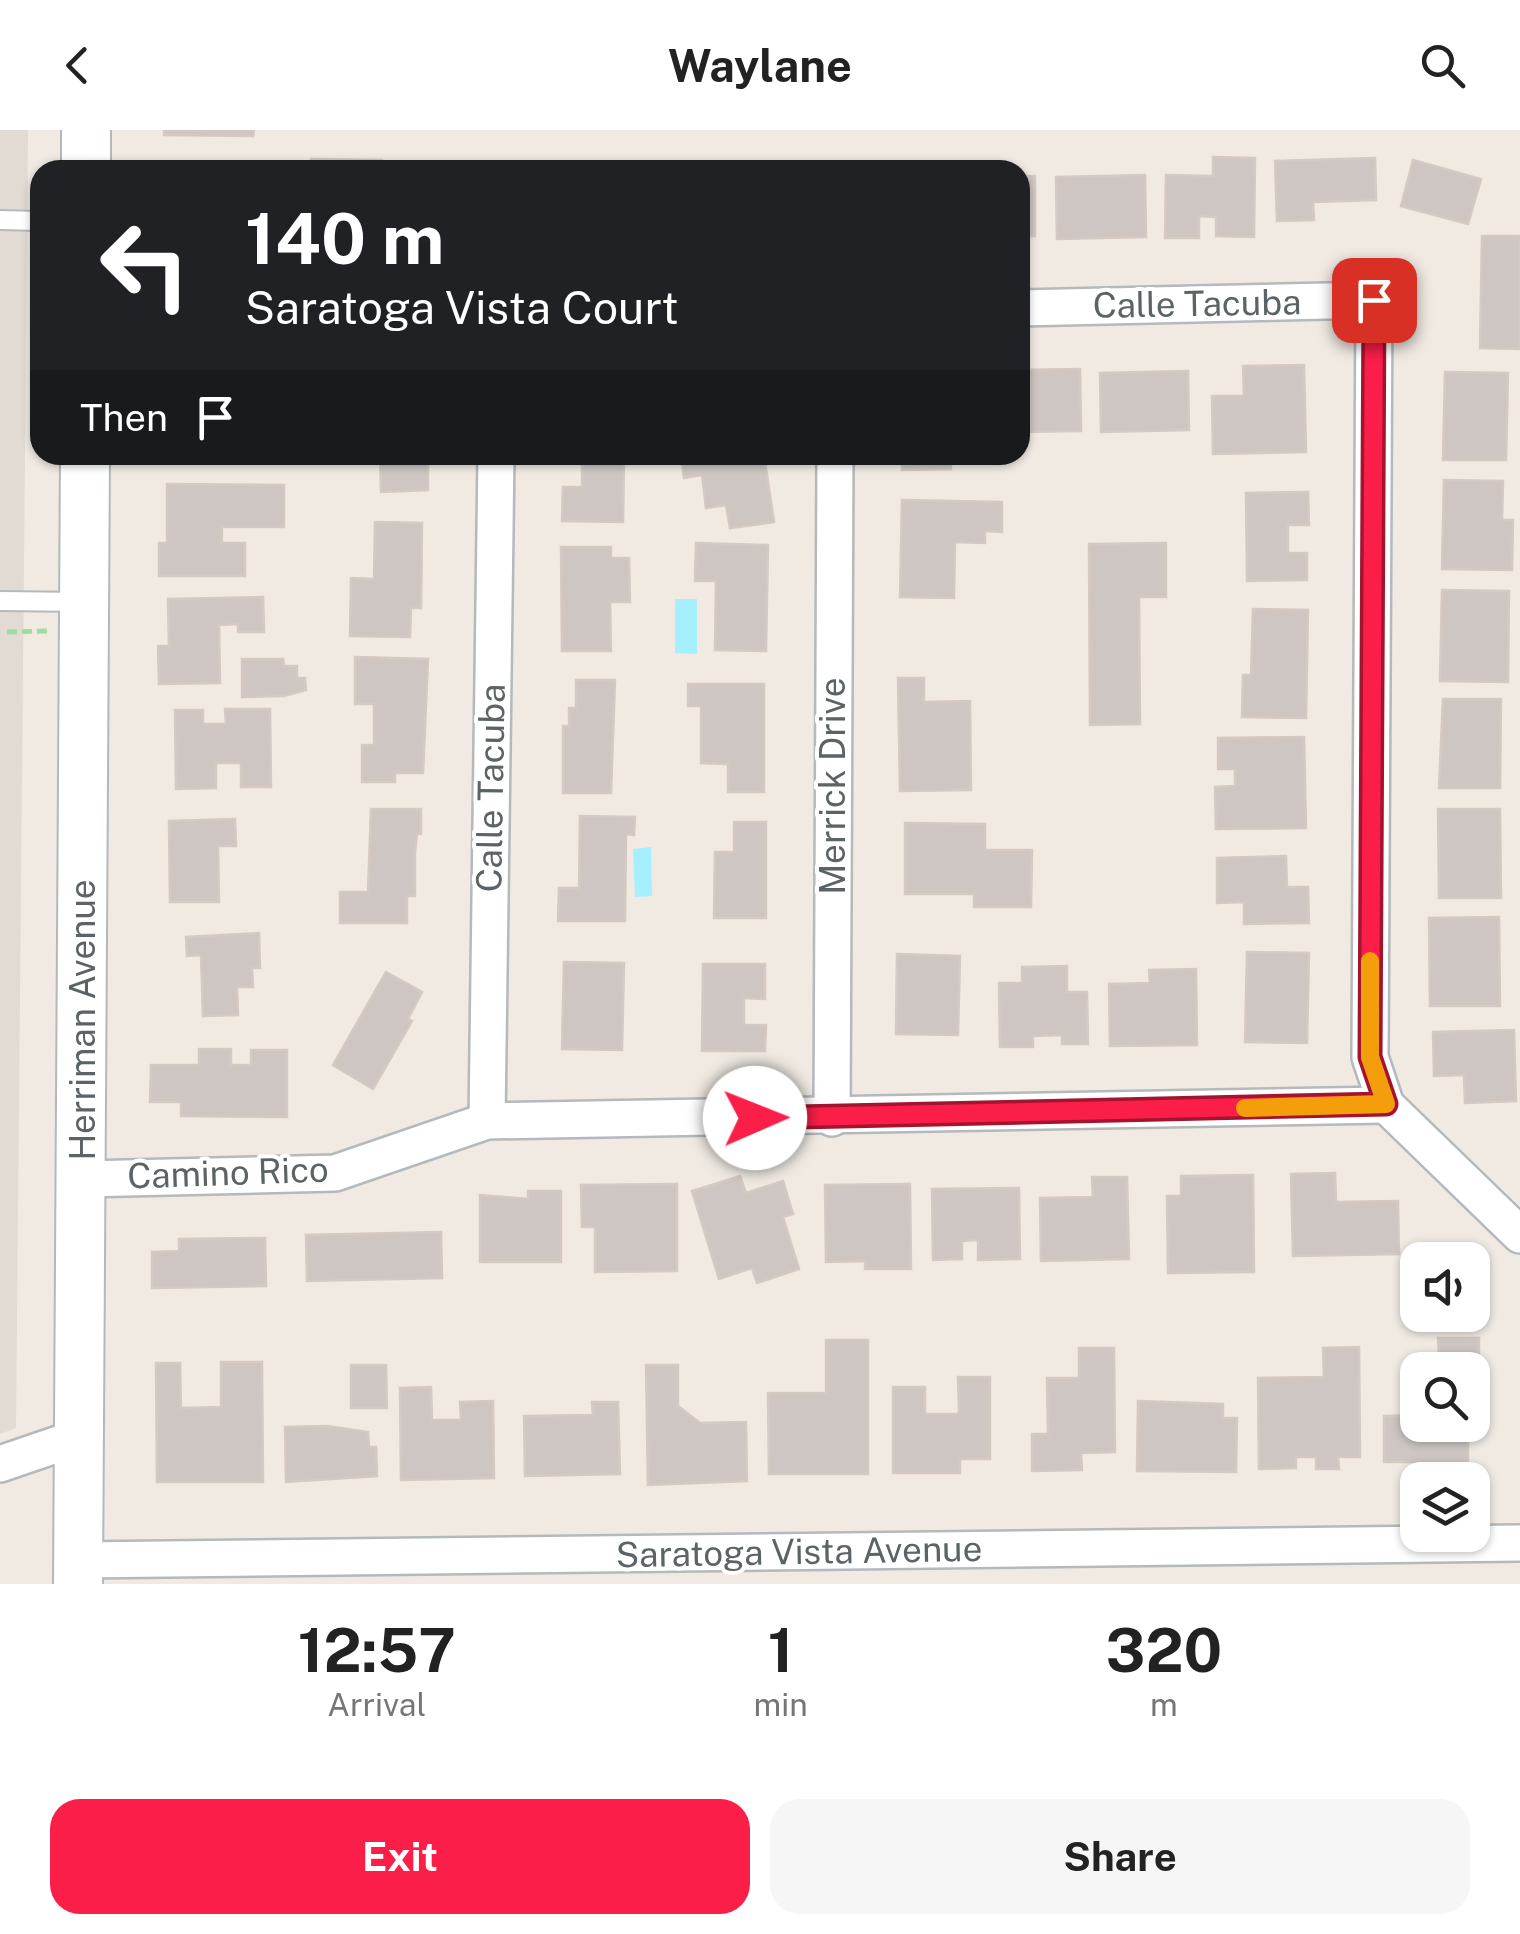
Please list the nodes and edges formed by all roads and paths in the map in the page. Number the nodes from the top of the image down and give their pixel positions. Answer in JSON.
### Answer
{"nodes":[{"id":1,"x":86,"y":130,"type":"edge"},
{"id":2,"x":86,"y":160,"type":"edge"},
{"id":3,"x":0,"y":220,"type":"edge"},
{"id":4,"x":30,"y":221,"type":"edge"},
{"id":5,"x":1030,"y":308,"type":"edge"},
{"id":6,"x":84,"y":465,"type":"edge"},
{"id":7,"x":496,"y":465,"type":"edge"},
{"id":8,"x":835,"y":465,"type":"edge"},
{"id":9,"x":0,"y":601,"type":"edge"},
{"id":10,"x":70,"y":616,"type":"junction"},
{"id":11,"x":7,"y":632,"type":"dead end"},
{"id":12,"x":1386,"y":1104,"type":"junction"},
{"id":13,"x":832,"y":1118,"type":"junction"},
{"id":14,"x":486,"y":1121,"type":"junction"},
{"id":15,"x":82,"y":1179,"type":"junction"},
{"id":16,"x":1520,"y":1235,"type":"edge"},
{"id":17,"x":79,"y":1438,"type":"junction"},
{"id":18,"x":0,"y":1464,"type":"edge"},
{"id":19,"x":1520,"y":1543,"type":"edge"},
{"id":20,"x":78,"y":1572,"type":"edge"}],
"edges":[{"from":1,"to":2,"type":"street"},
{"from":3,"to":4,"type":"lane"},
{"from":5,"to":12,"type":"street","name":"Calle Tacuba"},
{"from":6,"to":10,"type":"street","name":"Herriman Avenue"},
{"from":7,"to":14,"type":"street","name":"Calle Tacuba"},
{"from":8,"to":13,"type":"street","name":"Merrick Drive"},
{"from":9,"to":10,"type":"lane"},
{"from":10,"to":11,"type":"path"},
{"from":10,"to":15,"type":"street","name":"Herriman Avenue"},
{"from":12,"to":13,"type":"street","name":"Camino Rico"},
{"from":12,"to":16,"type":"street"},
{"from":13,"to":14,"type":"street","name":"Camino Rico"},
{"from":14,"to":15,"type":"street","name":"Camino Rico"},
{"from":15,"to":17,"type":"street","name":"Herriman Avenue"},
{"from":17,"to":18,"type":"street"},
{"from":17,"to":20,"type":"street","name":"Herriman Avenue"},
{"from":19,"to":20,"type":"street","name":"Saratoga Vista Avenue"}]}
